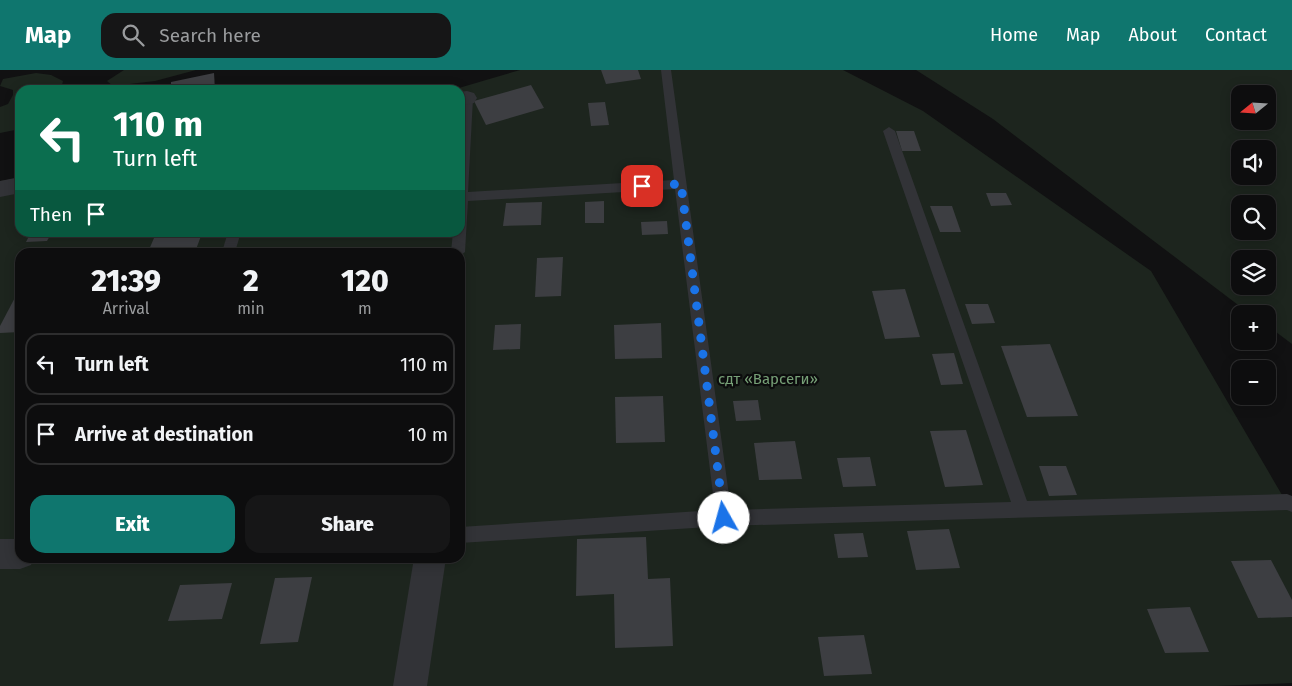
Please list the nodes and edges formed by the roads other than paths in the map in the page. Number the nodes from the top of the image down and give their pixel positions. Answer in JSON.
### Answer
{"nodes":[{"id":1,"x":666,"y":70,"type":"edge"},
{"id":2,"x":889,"y":131,"type":"dead end"},
{"id":3,"x":681,"y":184,"type":"junction"},
{"id":4,"x":15,"y":186,"type":"edge"},
{"id":5,"x":0,"y":189,"type":"edge"},
{"id":6,"x":465,"y":197,"type":"edge"},
{"id":7,"x":1292,"y":504,"type":"edge"},
{"id":8,"x":1021,"y":508,"type":"junction"},
{"id":9,"x":724,"y":518,"type":"junction"},
{"id":10,"x":465,"y":535,"type":"edge"},
{"id":11,"x":0,"y":554,"type":"edge"},
{"id":12,"x":15,"y":554,"type":"edge"},
{"id":13,"x":429,"y":563,"type":"edge"},
{"id":14,"x":410,"y":686,"type":"edge"}],
"edges":[{"from":1,"to":3,"type":"lane"},
{"from":2,"to":8,"type":"lane"},
{"from":3,"to":6,"type":"lane"},
{"from":3,"to":9,"type":"lane"},
{"from":4,"to":5,"type":"street"},
{"from":7,"to":8,"type":"lane"},
{"from":8,"to":9,"type":"lane"},
{"from":9,"to":10,"type":"lane"},
{"from":11,"to":12,"type":"street"},
{"from":13,"to":14,"type":"street"}]}
